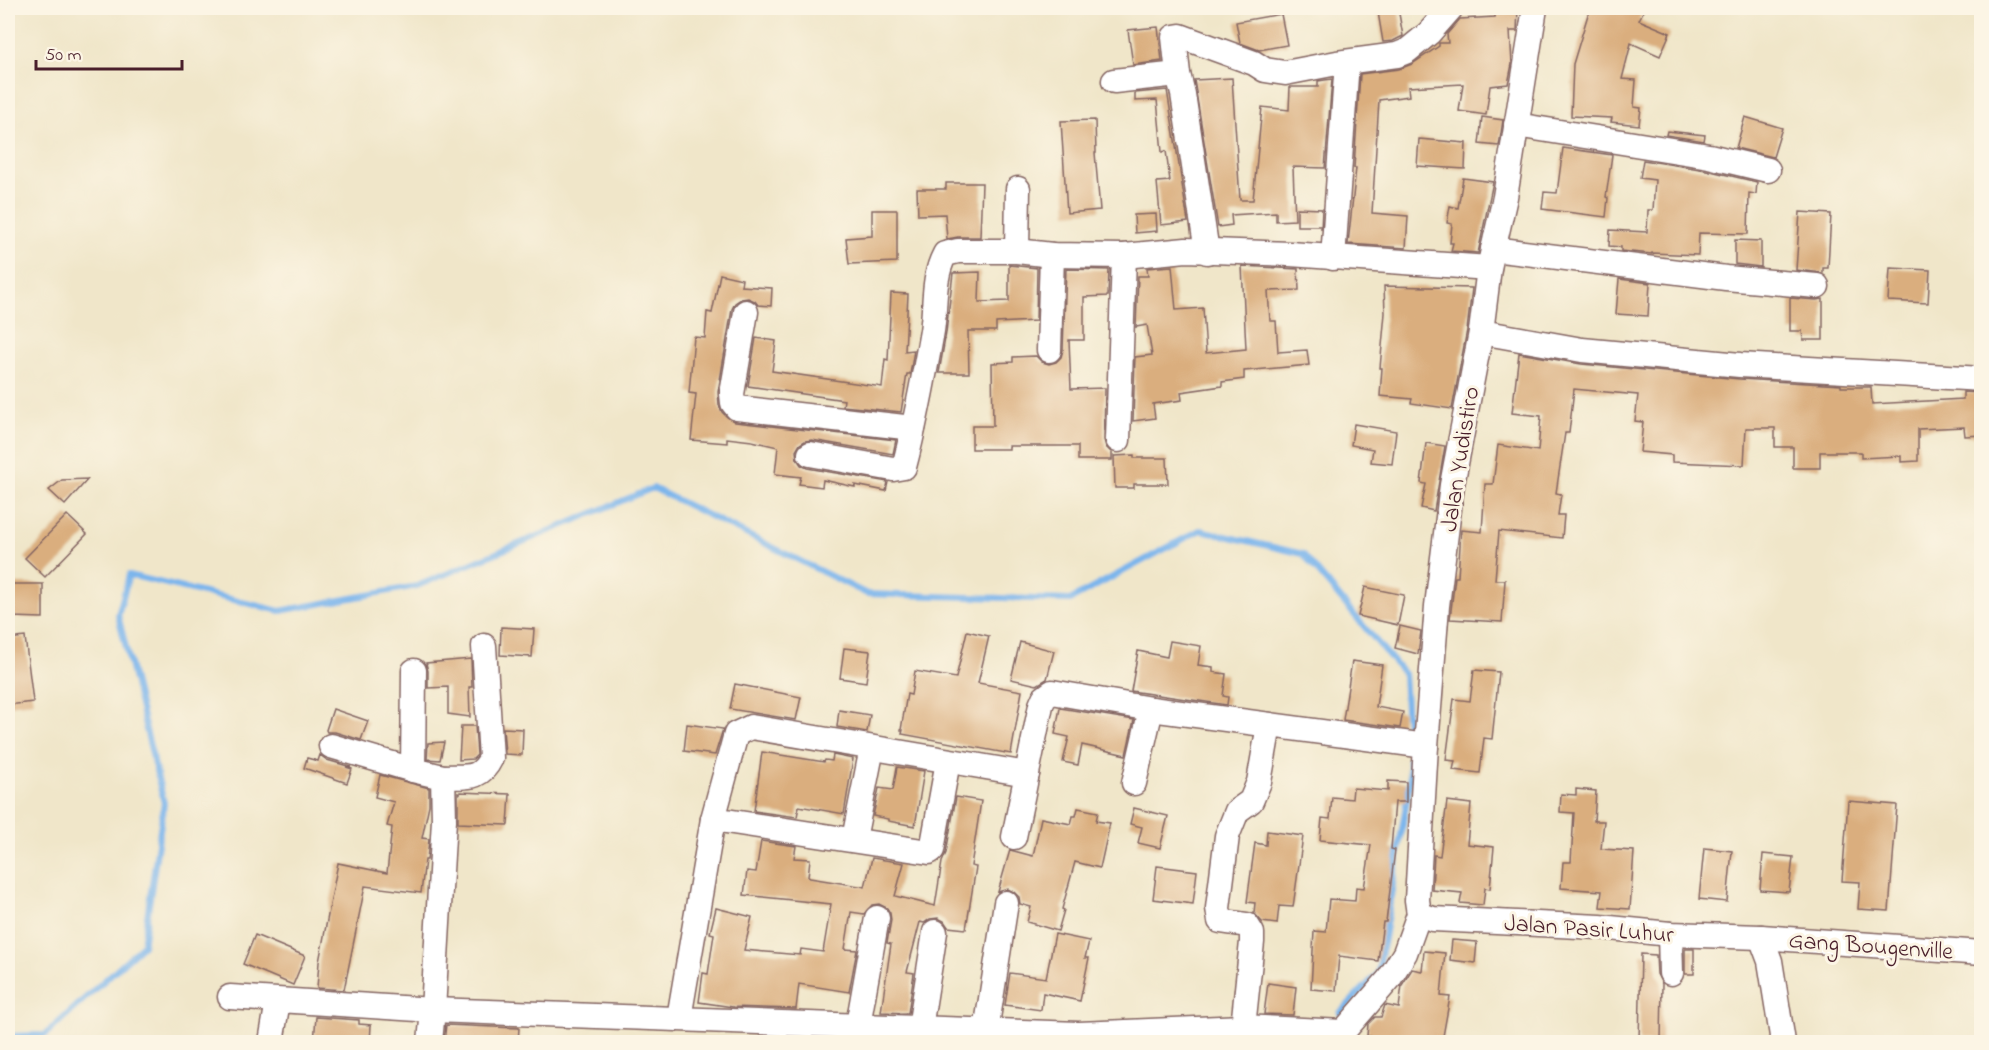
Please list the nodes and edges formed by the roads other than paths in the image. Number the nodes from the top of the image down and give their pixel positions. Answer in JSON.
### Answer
{"nodes":[{"id":1,"x":1451,"y":8,"type":"edge"},
{"id":2,"x":1535,"y":8,"type":"edge"},
{"id":3,"x":1347,"y":62,"type":"junction"},
{"id":4,"x":1178,"y":74,"type":"junction"},
{"id":5,"x":1114,"y":81,"type":"dead end"},
{"id":6,"x":1516,"y":125,"type":"junction"},
{"id":7,"x":1768,"y":170,"type":"dead end"},
{"id":8,"x":1018,"y":189,"type":"dead end"},
{"id":9,"x":1017,"y":251,"type":"junction"},
{"id":10,"x":1208,"y":252,"type":"junction"},
{"id":11,"x":1052,"y":255,"type":"junction"},
{"id":12,"x":1124,"y":256,"type":"junction"},
{"id":13,"x":1333,"y":258,"type":"junction"},
{"id":14,"x":1491,"y":259,"type":"junction"},
{"id":15,"x":1817,"y":286,"type":"dead end"},
{"id":16,"x":746,"y":312,"type":"dead end"},
{"id":17,"x":1481,"y":332,"type":"junction"},
{"id":18,"x":1049,"y":350,"type":"dead end"},
{"id":19,"x":1982,"y":380,"type":"edge"},
{"id":20,"x":913,"y":428,"type":"junction"},
{"id":21,"x":1118,"y":440,"type":"dead end"},
{"id":22,"x":810,"y":454,"type":"dead end"},
{"id":23,"x":484,"y":646,"type":"dead end"},
{"id":24,"x":414,"y":671,"type":"dead end"},
{"id":25,"x":1151,"y":709,"type":"junction"},
{"id":26,"x":1269,"y":725,"type":"junction"},
{"id":27,"x":331,"y":746,"type":"dead end"},
{"id":28,"x":1426,"y":746,"type":"junction"},
{"id":29,"x":872,"y":748,"type":"junction"},
{"id":30,"x":948,"y":761,"type":"junction"},
{"id":31,"x":413,"y":770,"type":"junction"},
{"id":32,"x":1027,"y":774,"type":"junction"},
{"id":33,"x":443,"y":777,"type":"junction"},
{"id":34,"x":1134,"y":783,"type":"dead end"},
{"id":35,"x":713,"y":819,"type":"junction"},
{"id":36,"x":1014,"y":837,"type":"dead end"},
{"id":37,"x":854,"y":839,"type":"junction"},
{"id":38,"x":1006,"y":903,"type":"dead end"},
{"id":39,"x":1419,"y":914,"type":"junction"},
{"id":40,"x":877,"y":918,"type":"dead end"},
{"id":41,"x":935,"y":932,"type":"dead end"},
{"id":42,"x":1670,"y":934,"type":"junction"},
{"id":43,"x":1761,"y":937,"type":"junction"},
{"id":44,"x":1982,"y":953,"type":"edge"},
{"id":45,"x":1671,"y":973,"type":"dead end"},
{"id":46,"x":230,"y":997,"type":"dead end"},
{"id":47,"x":278,"y":1001,"type":"junction"},
{"id":48,"x":433,"y":1010,"type":"junction"},
{"id":49,"x":679,"y":1018,"type":"junction"},
{"id":50,"x":1243,"y":1027,"type":"junction"},
{"id":51,"x":986,"y":1031,"type":"junction"},
{"id":52,"x":933,"y":1033,"type":"edge"},
{"id":53,"x":856,"y":1034,"type":"edge"},
{"id":54,"x":1195,"y":1036,"type":"edge"},
{"id":55,"x":1121,"y":1037,"type":"edge"},
{"id":56,"x":1340,"y":1037,"type":"edge"},
{"id":57,"x":271,"y":1042,"type":"edge"},
{"id":58,"x":430,"y":1042,"type":"edge"},
{"id":59,"x":1783,"y":1042,"type":"edge"}],
"edges":[{"from":1,"to":3,"type":"street"},
{"from":2,"to":6,"type":"street","name":"Jalan Yudistiro"},
{"from":3,"to":4,"type":"street"},
{"from":3,"to":13,"type":"street"},
{"from":4,"to":5,"type":"street"},
{"from":4,"to":10,"type":"street"},
{"from":6,"to":7,"type":"street"},
{"from":6,"to":14,"type":"street","name":"Jalan Yudistiro"},
{"from":8,"to":9,"type":"street"},
{"from":9,"to":11,"type":"street"},
{"from":9,"to":20,"type":"street"},
{"from":10,"to":12,"type":"street"},
{"from":10,"to":13,"type":"street"},
{"from":11,"to":12,"type":"street"},
{"from":11,"to":18,"type":"street"},
{"from":12,"to":21,"type":"street"},
{"from":13,"to":14,"type":"street"},
{"from":14,"to":15,"type":"street"},
{"from":14,"to":17,"type":"street","name":"Jalan Yudistiro"},
{"from":16,"to":20,"type":"street"},
{"from":17,"to":19,"type":"street"},
{"from":17,"to":28,"type":"street","name":"Jalan Yudistiro"},
{"from":20,"to":22,"type":"street"},
{"from":23,"to":33,"type":"street"},
{"from":24,"to":31,"type":"street"},
{"from":25,"to":26,"type":"street"},
{"from":25,"to":32,"type":"street"},
{"from":25,"to":34,"type":"street"},
{"from":26,"to":28,"type":"street"},
{"from":26,"to":50,"type":"street"},
{"from":27,"to":31,"type":"street"},
{"from":28,"to":39,"type":"street","name":"Jalan Yudistiro"},
{"from":29,"to":30,"type":"street"},
{"from":29,"to":35,"type":"street"},
{"from":29,"to":37,"type":"street"},
{"from":30,"to":32,"type":"street"},
{"from":30,"to":37,"type":"street"},
{"from":31,"to":33,"type":"street"},
{"from":32,"to":36,"type":"street"},
{"from":33,"to":48,"type":"street"},
{"from":35,"to":37,"type":"street"},
{"from":35,"to":49,"type":"street"},
{"from":38,"to":51,"type":"street"},
{"from":39,"to":42,"type":"street","name":"Jalan Pasir Luhur"},
{"from":39,"to":56,"type":"street"},
{"from":40,"to":53,"type":"street"},
{"from":41,"to":52,"type":"street"},
{"from":42,"to":43,"type":"street","name":"Jalan Pasir Luhur"},
{"from":42,"to":45,"type":"street"},
{"from":43,"to":44,"type":"street","name":"Gang Bougenville"},
{"from":43,"to":59,"type":"street"},
{"from":46,"to":47,"type":"street"},
{"from":47,"to":48,"type":"street"},
{"from":47,"to":57,"type":"street"},
{"from":48,"to":49,"type":"street"},
{"from":48,"to":58,"type":"street"},
{"from":49,"to":53,"type":"street"},
{"from":50,"to":54,"type":"street"},
{"from":50,"to":56,"type":"street"},
{"from":51,"to":52,"type":"street"},
{"from":51,"to":55,"type":"street"},
{"from":52,"to":53,"type":"street"},
{"from":54,"to":55,"type":"street"}]}
